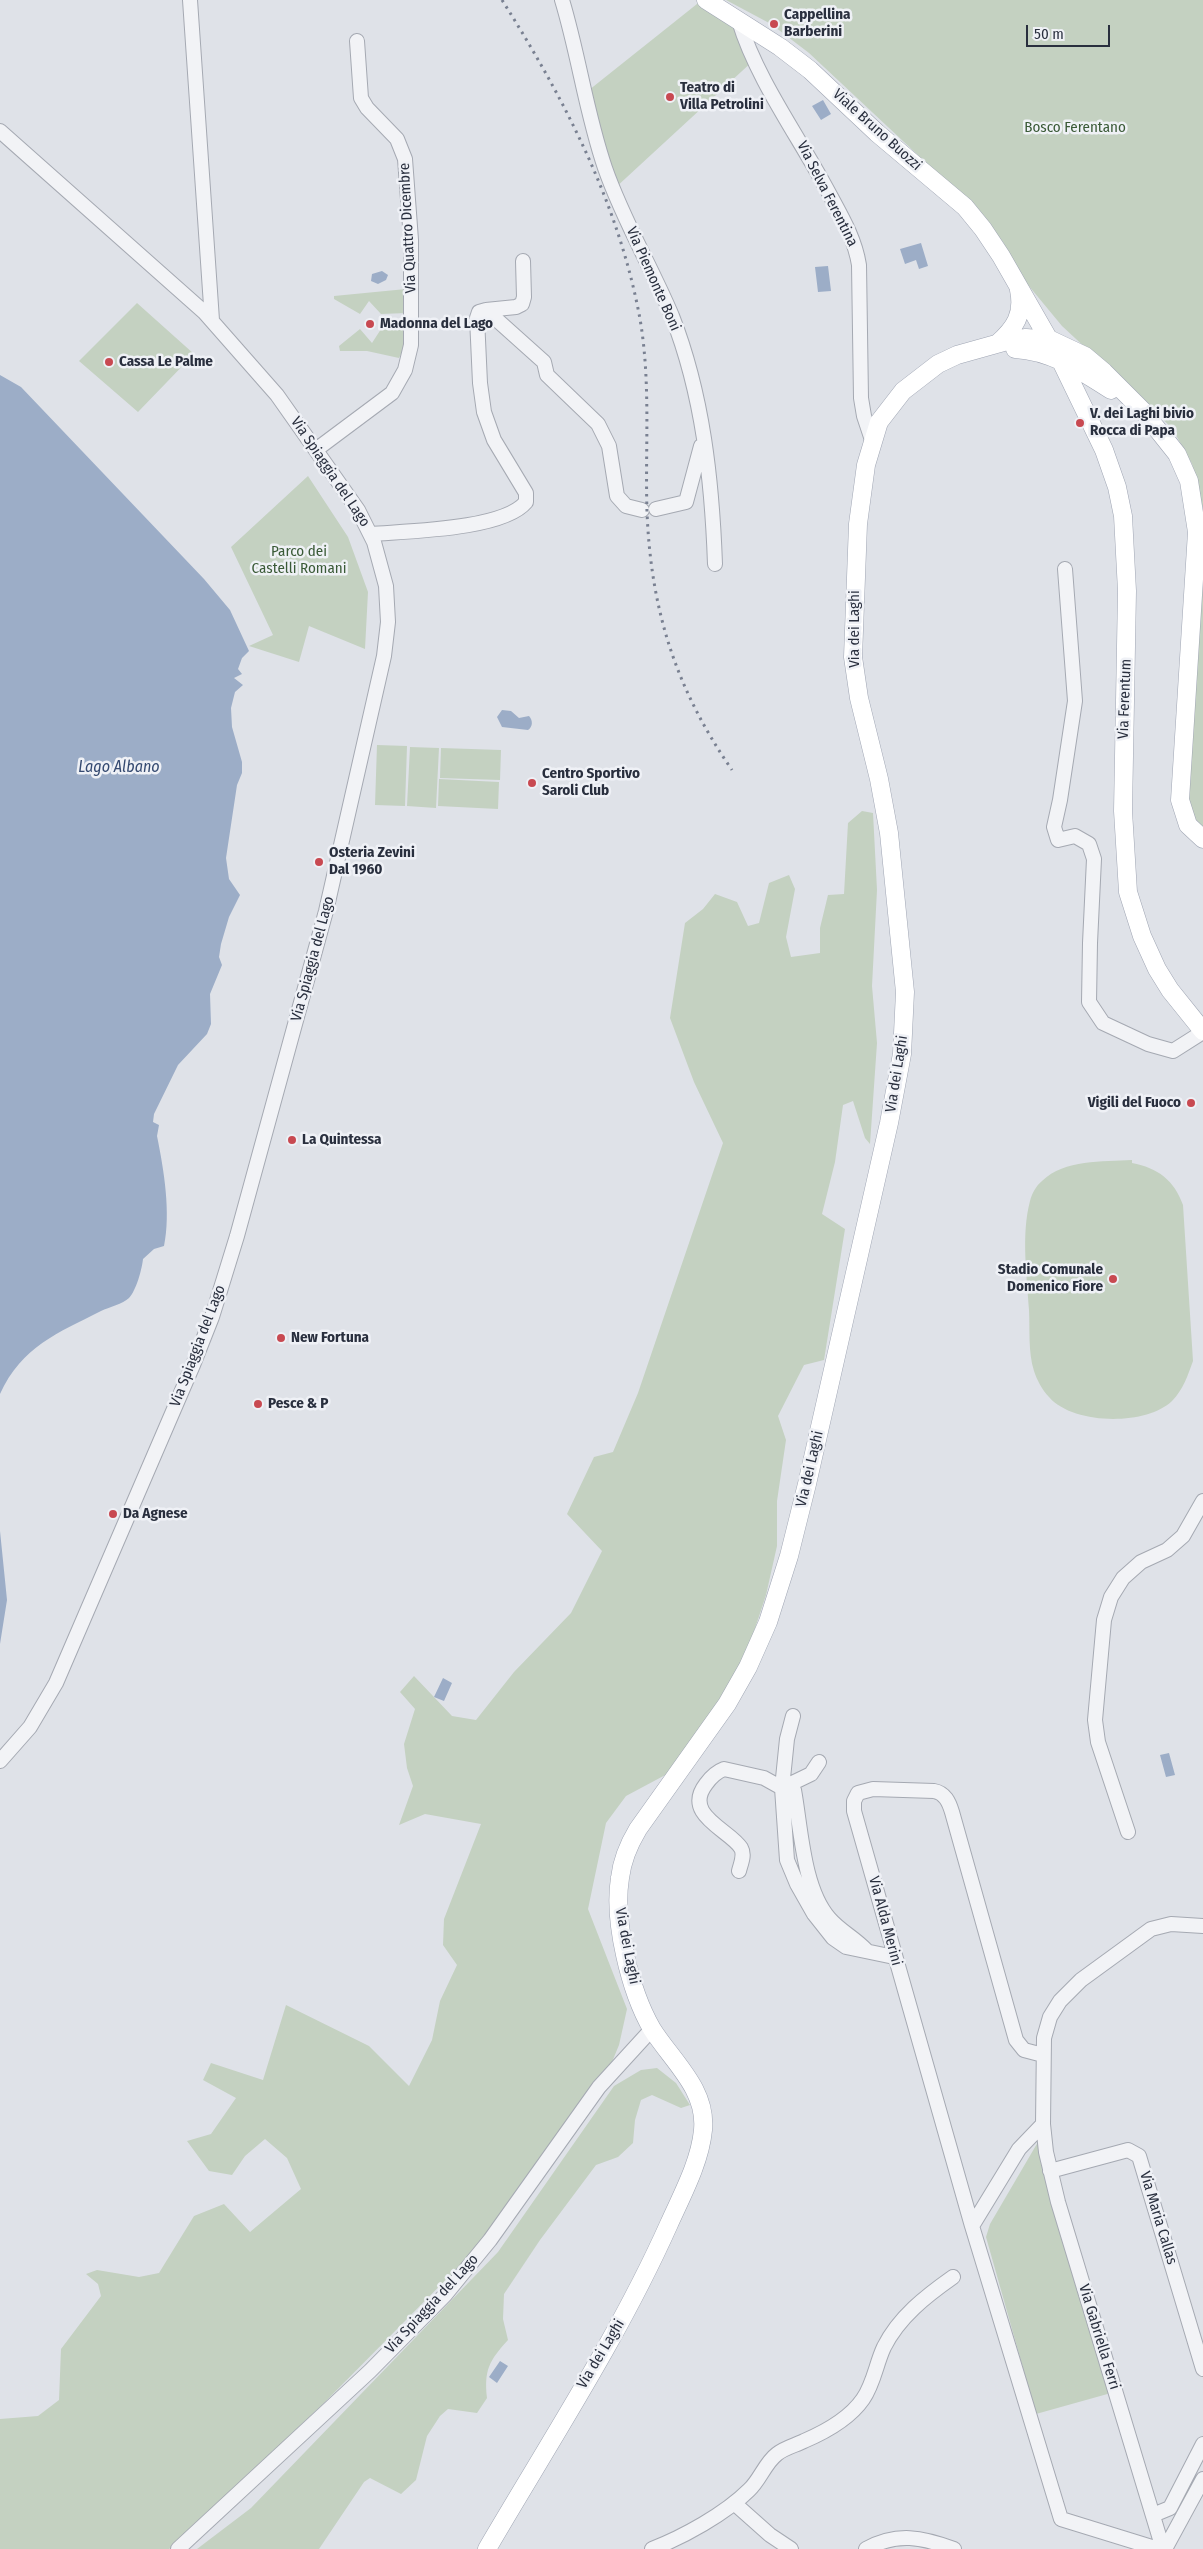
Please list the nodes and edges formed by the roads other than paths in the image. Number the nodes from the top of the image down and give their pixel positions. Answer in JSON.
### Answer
{"nodes":[{"id":1,"x":190,"y":0,"type":"edge"},
{"id":2,"x":562,"y":0,"type":"edge"},
{"id":3,"x":706,"y":0,"type":"edge"},
{"id":4,"x":739,"y":21,"type":"junction"},
{"id":5,"x":357,"y":40,"type":"dead end"},
{"id":6,"x":0,"y":131,"type":"edge"},
{"id":7,"x":523,"y":261,"type":"dead end"},
{"id":8,"x":1019,"y":290,"type":"junction"},
{"id":9,"x":486,"y":310,"type":"junction"},
{"id":10,"x":212,"y":320,"type":"junction"},
{"id":11,"x":1051,"y":340,"type":"junction"},
{"id":12,"x":992,"y":345,"type":"junction"},
{"id":13,"x":1016,"y":349,"type":"junction"},
{"id":14,"x":1085,"y":356,"type":"junction"},
{"id":15,"x":1060,"y":359,"type":"junction"},
{"id":16,"x":1106,"y":387,"type":"junction"},
{"id":17,"x":1076,"y":392,"type":"junction"},
{"id":18,"x":1142,"y":410,"type":"junction"},
{"id":19,"x":1087,"y":416,"type":"junction"},
{"id":20,"x":703,"y":437,"type":"junction"},
{"id":21,"x":872,"y":440,"type":"junction"},
{"id":22,"x":317,"y":449,"type":"junction"},
{"id":23,"x":656,"y":509,"type":"dead end"},
{"id":24,"x":642,"y":510,"type":"dead end"},
{"id":25,"x":371,"y":534,"type":"junction"},
{"id":26,"x":715,"y":564,"type":"dead end"},
{"id":27,"x":1065,"y":570,"type":"dead end"},
{"id":28,"x":1203,"y":839,"type":"edge"},
{"id":29,"x":1203,"y":1032,"type":"edge"},
{"id":30,"x":1203,"y":1501,"type":"edge"},
{"id":31,"x":793,"y":1716,"type":"dead end"},
{"id":32,"x":0,"y":1761,"type":"edge"},
{"id":33,"x":818,"y":1762,"type":"dead end"},
{"id":34,"x":788,"y":1789,"type":"junction"},
{"id":35,"x":1128,"y":1832,"type":"dead end"},
{"id":36,"x":739,"y":1871,"type":"dead end"},
{"id":37,"x":1203,"y":1926,"type":"edge"},
{"id":38,"x":868,"y":1953,"type":"junction"},
{"id":39,"x":894,"y":1957,"type":"junction"},
{"id":40,"x":652,"y":2029,"type":"junction"},
{"id":41,"x":1043,"y":2055,"type":"junction"},
{"id":42,"x":1043,"y":2124,"type":"junction"},
{"id":43,"x":1050,"y":2171,"type":"junction"},
{"id":44,"x":972,"y":2226,"type":"junction"},
{"id":45,"x":953,"y":2277,"type":"dead end"},
{"id":46,"x":1203,"y":2368,"type":"edge"},
{"id":47,"x":1203,"y":2444,"type":"edge"},
{"id":48,"x":1203,"y":2479,"type":"edge"},
{"id":49,"x":734,"y":2504,"type":"junction"},
{"id":50,"x":1153,"y":2514,"type":"junction"},
{"id":51,"x":178,"y":2549,"type":"edge"},
{"id":52,"x":487,"y":2549,"type":"edge"},
{"id":53,"x":652,"y":2549,"type":"edge"},
{"id":54,"x":791,"y":2549,"type":"edge"},
{"id":55,"x":866,"y":2549,"type":"edge"},
{"id":56,"x":954,"y":2549,"type":"edge"},
{"id":57,"x":1158,"y":2549,"type":"edge"},
{"id":58,"x":1164,"y":2549,"type":"edge"}],
"edges":[{"from":1,"to":10,"type":"street"},
{"from":2,"to":20,"type":"street","name":"Via Piemonte Boni"},
{"from":3,"to":4,"type":"main road","name":"Viale Bruno Buozzi"},
{"from":4,"to":8,"type":"main road","name":"Viale Bruno Buozzi"},
{"from":4,"to":21,"type":"street","name":"Via Selva Ferentina"},
{"from":5,"to":22,"type":"street","name":"Via Quattro Dicembre"},
{"from":6,"to":10,"type":"street","name":"Via Spiaggia del Lago"},
{"from":7,"to":9,"type":"street"},
{"from":8,"to":11,"type":"main road","name":"Via Ferentum"},
{"from":8,"to":12,"type":"main road"},
{"from":8,"to":14,"type":"main road"},
{"from":9,"to":24,"type":"street"},
{"from":9,"to":25,"type":"street"},
{"from":10,"to":22,"type":"street","name":"Via Spiaggia del Lago"},
{"from":11,"to":12,"type":"main road","name":"Via dei Laghi"},
{"from":11,"to":14,"type":"main road","name":"Via dei Laghi"},
{"from":11,"to":15,"type":"main road","name":"Via Ferentum"},
{"from":12,"to":13,"type":"main road","name":"Via dei Laghi"},
{"from":12,"to":21,"type":"main road","name":"Via dei Laghi"},
{"from":13,"to":15,"type":"main road","name":"Via dei Laghi"},
{"from":13,"to":17,"type":"main road"},
{"from":14,"to":18,"type":"main road","name":"Via dei Laghi"},
{"from":15,"to":16,"type":"main road","name":"Via dei Laghi"},
{"from":15,"to":17,"type":"main road","name":"Via Ferentum"},
{"from":16,"to":18,"type":"main road","name":"Via dei Laghi"},
{"from":16,"to":19,"type":"main road"},
{"from":17,"to":19,"type":"main road","name":"Via Ferentum"},
{"from":18,"to":28,"type":"main road","name":"Via dei Laghi"},
{"from":19,"to":29,"type":"main road","name":"Via Ferentum"},
{"from":20,"to":23,"type":"street"},
{"from":20,"to":26,"type":"street","name":"Via Piemonte Boni"},
{"from":21,"to":40,"type":"main road","name":"Via dei Laghi"},
{"from":22,"to":25,"type":"street","name":"Via Spiaggia del Lago"},
{"from":25,"to":32,"type":"street","name":"Via Spiaggia del Lago"},
{"from":27,"to":29,"type":"street"},
{"from":30,"to":35,"type":"street"},
{"from":31,"to":34,"type":"street"},
{"from":33,"to":34,"type":"street"},
{"from":34,"to":36,"type":"street"},
{"from":34,"to":38,"type":"street"},
{"from":34,"to":38,"type":"street"},
{"from":37,"to":41,"type":"street"},
{"from":38,"to":39,"type":"street"},
{"from":39,"to":41,"type":"street","name":"Via Alda Merini"},
{"from":39,"to":44,"type":"street","name":"Via Alda Merini"},
{"from":40,"to":51,"type":"street","name":"Via Spiaggia del Lago"},
{"from":40,"to":52,"type":"main road","name":"Via dei Laghi"},
{"from":41,"to":42,"type":"street"},
{"from":42,"to":43,"type":"street","name":"Via Gabriella Ferri"},
{"from":42,"to":44,"type":"street"},
{"from":43,"to":46,"type":"street","name":"Via Maria Callas"},
{"from":43,"to":50,"type":"street","name":"Via Gabriella Ferri"},
{"from":44,"to":57,"type":"street"},
{"from":45,"to":49,"type":"street"},
{"from":47,"to":50,"type":"street"},
{"from":48,"to":58,"type":"street"},
{"from":49,"to":53,"type":"street"},
{"from":49,"to":54,"type":"street"},
{"from":50,"to":58,"type":"street","name":"Via Gabriella Ferri"},
{"from":55,"to":56,"type":"street"}]}
